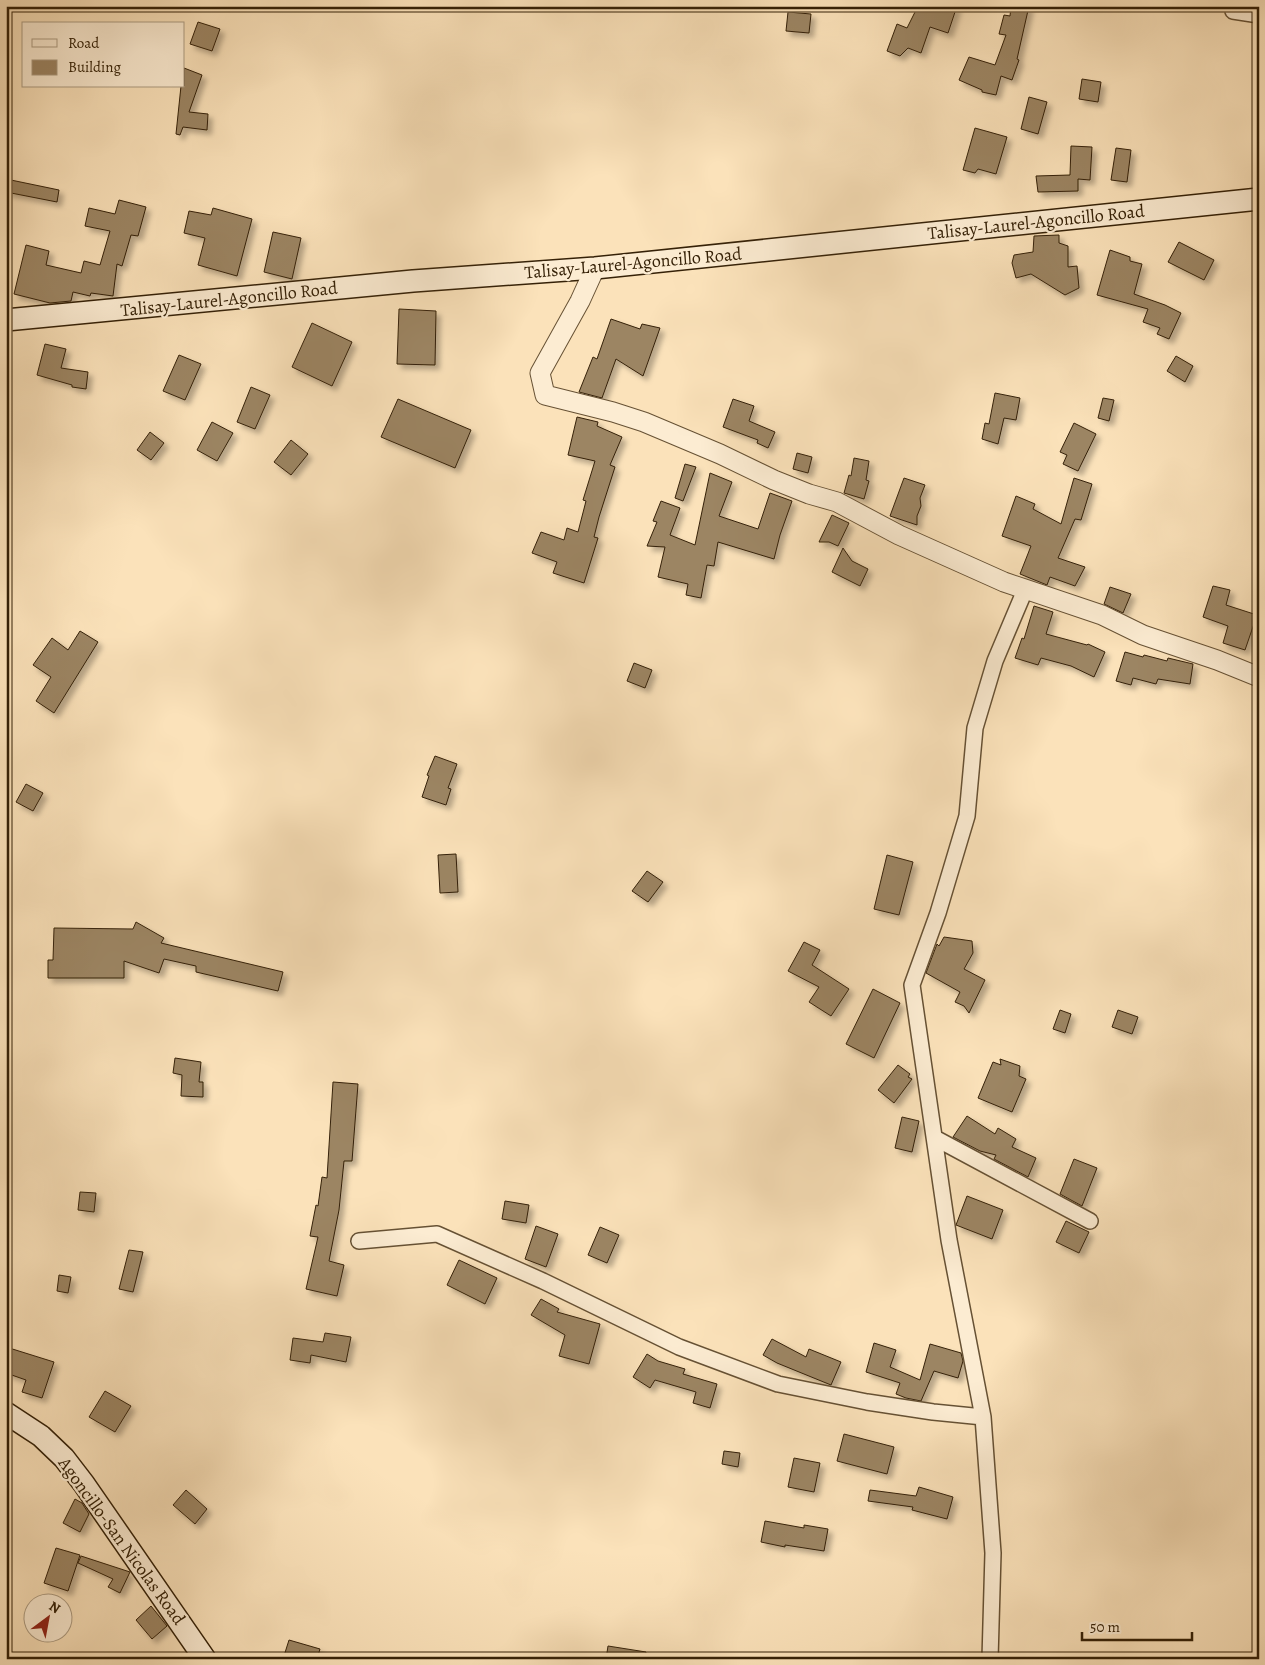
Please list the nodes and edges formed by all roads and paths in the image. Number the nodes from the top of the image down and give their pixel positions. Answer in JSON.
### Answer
{"nodes":[{"id":1,"x":1234,"y":11,"type":"dead end"},
{"id":2,"x":1259,"y":15,"type":"edge"},
{"id":3,"x":1259,"y":199,"type":"edge"},
{"id":4,"x":595,"y":268,"type":"junction"},
{"id":5,"x":6,"y":320,"type":"edge"},
{"id":6,"x":1025,"y":590,"type":"junction"},
{"id":7,"x":1259,"y":676,"type":"edge"},
{"id":8,"x":935,"y":1138,"type":"junction"},
{"id":9,"x":1090,"y":1221,"type":"dead end"},
{"id":10,"x":359,"y":1241,"type":"dead end"},
{"id":11,"x":6,"y":1413,"type":"edge"},
{"id":12,"x":983,"y":1417,"type":"junction"},
{"id":13,"x":205,"y":1659,"type":"edge"},
{"id":14,"x":990,"y":1659,"type":"edge"}],
"edges":[{"from":1,"to":2,"type":"street"},
{"from":3,"to":4,"type":"main road","name":"Talisay-Laurel-Agoncillo Road"},
{"from":4,"to":5,"type":"main road","name":"Talisay-Laurel-Agoncillo Road"},
{"from":4,"to":6,"type":"street"},
{"from":6,"to":7,"type":"street"},
{"from":6,"to":8,"type":"street"},
{"from":8,"to":9,"type":"street"},
{"from":8,"to":12,"type":"street"},
{"from":10,"to":12,"type":"street"},
{"from":11,"to":13,"type":"main road","name":"Agoncillo-San Nicolas Road"},
{"from":12,"to":14,"type":"street"}]}
